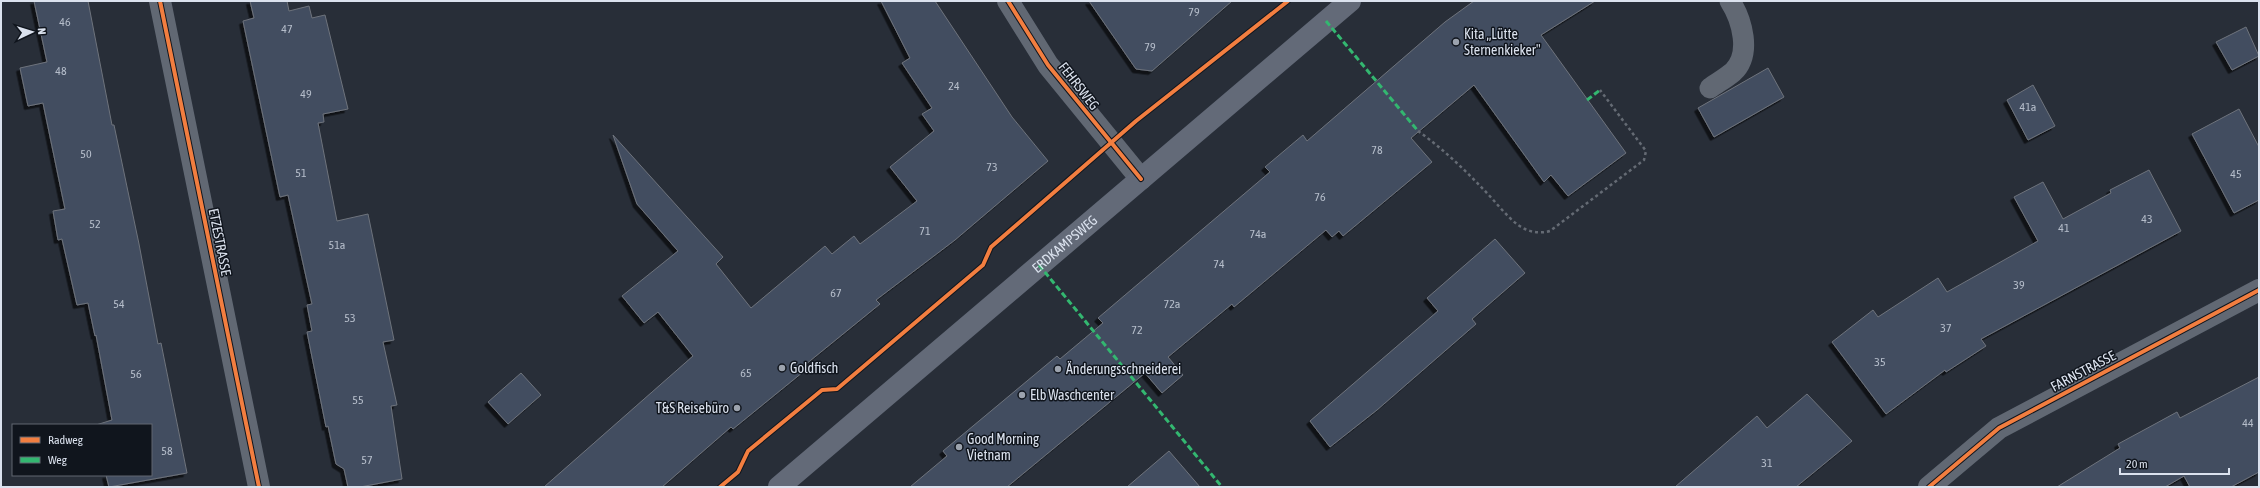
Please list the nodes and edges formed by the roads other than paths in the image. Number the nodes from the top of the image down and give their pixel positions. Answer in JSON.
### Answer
{"nodes":[{"id":1,"x":160,"y":1,"type":"edge"},
{"id":2,"x":1008,"y":1,"type":"edge"},
{"id":3,"x":1350,"y":1,"type":"edge"},
{"id":4,"x":1730,"y":1,"type":"edge"},
{"id":5,"x":1710,"y":88,"type":"dead end"},
{"id":6,"x":1141,"y":179,"type":"junction"},
{"id":7,"x":2259,"y":290,"type":"edge"},
{"id":8,"x":259,"y":487,"type":"edge"},
{"id":9,"x":779,"y":487,"type":"edge"},
{"id":10,"x":1929,"y":487,"type":"edge"}],
"edges":[{"from":1,"to":8,"type":"street","name":"ETZESTRASSE"},
{"from":2,"to":6,"type":"street","name":"FEHRSWEG"},
{"from":3,"to":6,"type":"main road","name":"ERDKAMPSWEG"},
{"from":4,"to":5,"type":"lane"},
{"from":6,"to":9,"type":"main road","name":"ERDKAMPSWEG"},
{"from":7,"to":10,"type":"street","name":"FARNSTRASSE"}]}
